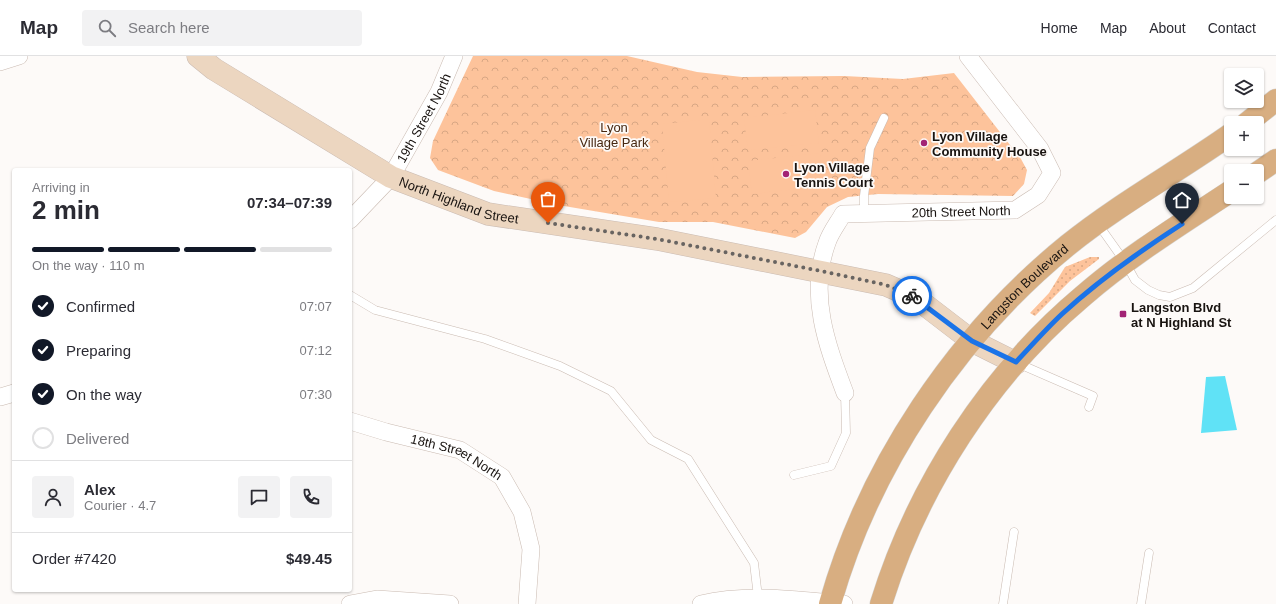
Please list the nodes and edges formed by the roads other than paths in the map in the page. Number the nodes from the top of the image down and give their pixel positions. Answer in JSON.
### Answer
{"nodes":[{"id":1,"x":19,"y":56,"type":"edge"},
{"id":2,"x":198,"y":56,"type":"edge"},
{"id":3,"x":454,"y":56,"type":"edge"},
{"id":4,"x":968,"y":56,"type":"edge"},
{"id":5,"x":0,"y":62,"type":"edge"},
{"id":6,"x":1276,"y":100,"type":"edge"},
{"id":7,"x":1256,"y":116,"type":"edge"},
{"id":8,"x":884,"y":118,"type":"dead end"},
{"id":9,"x":1224,"y":139,"type":"edge"},
{"id":10,"x":1276,"y":160,"type":"edge"},
{"id":11,"x":1264,"y":168,"type":"edge"},
{"id":12,"x":391,"y":177,"type":"junction"},
{"id":13,"x":1224,"y":196,"type":"edge"},
{"id":14,"x":864,"y":213,"type":"junction"},
{"id":15,"x":352,"y":218,"type":"edge"},
{"id":16,"x":1276,"y":220,"type":"edge"},
{"id":17,"x":1097,"y":223,"type":"junction"},
{"id":18,"x":1125,"y":262,"type":"junction"},
{"id":19,"x":821,"y":271,"type":"junction"},
{"id":20,"x":352,"y":296,"type":"edge"},
{"id":21,"x":972,"y":341,"type":"junction"},
{"id":22,"x":1016,"y":362,"type":"junction"},
{"id":23,"x":845,"y":393,"type":"joint"},
{"id":24,"x":12,"y":394,"type":"edge"},
{"id":25,"x":0,"y":397,"type":"edge"},
{"id":26,"x":1089,"y":407,"type":"dead end"},
{"id":27,"x":352,"y":422,"type":"edge"},
{"id":28,"x":794,"y":475,"type":"dead end"},
{"id":29,"x":1014,"y":532,"type":"dead end"},
{"id":30,"x":1149,"y":553,"type":"dead end"},
{"id":31,"x":758,"y":597,"type":"junction"},
{"id":32,"x":792,"y":602,"type":"edge"},
{"id":33,"x":350,"y":604,"type":"edge"},
{"id":34,"x":450,"y":604,"type":"edge"},
{"id":35,"x":527,"y":604,"type":"edge"},
{"id":36,"x":700,"y":604,"type":"edge"},
{"id":37,"x":834,"y":604,"type":"edge"},
{"id":38,"x":881,"y":604,"type":"edge"},
{"id":39,"x":1003,"y":604,"type":"edge"},
{"id":40,"x":1141,"y":604,"type":"edge"}],
"edges":[{"from":1,"to":5,"type":"street"},
{"from":2,"to":12,"type":"street","name":"North Highland Street"},
{"from":3,"to":12,"type":"street","name":"19th Street North"},
{"from":4,"to":14,"type":"street","name":"20th Street North"},
{"from":6,"to":7,"type":"main road"},
{"from":8,"to":14,"type":"lane"},
{"from":9,"to":17,"type":"main road","name":"Langston Boulevard"},
{"from":10,"to":11,"type":"main road"},
{"from":12,"to":15,"type":"street","name":"19th Street North"},
{"from":12,"to":19,"type":"street","name":"North Highland Street"},
{"from":13,"to":18,"type":"main road"},
{"from":14,"to":19,"type":"street","name":"20th Street North"},
{"from":16,"to":18,"type":"lane"},
{"from":17,"to":18,"type":"lane"},
{"from":17,"to":21,"type":"main road","name":"Langston Boulevard"},
{"from":18,"to":22,"type":"main road"},
{"from":19,"to":21,"type":"street","name":"North Highland Street"},
{"from":19,"to":23,"type":"street"},
{"from":20,"to":31,"type":"lane"},
{"from":21,"to":22,"type":"street","name":"North Highland Street"},
{"from":21,"to":37,"type":"main road","name":"Langston Boulevard"},
{"from":22,"to":26,"type":"lane"},
{"from":22,"to":38,"type":"main road"},
{"from":23,"to":28,"type":"lane"},
{"from":24,"to":25,"type":"street"},
{"from":27,"to":35,"type":"street","name":"18th Street North"},
{"from":29,"to":39,"type":"lane"},
{"from":30,"to":40,"type":"lane"},
{"from":31,"to":32,"type":"street"},
{"from":31,"to":36,"type":"street"},
{"from":32,"to":37,"type":"street"},
{"from":33,"to":34,"type":"street"}]}
